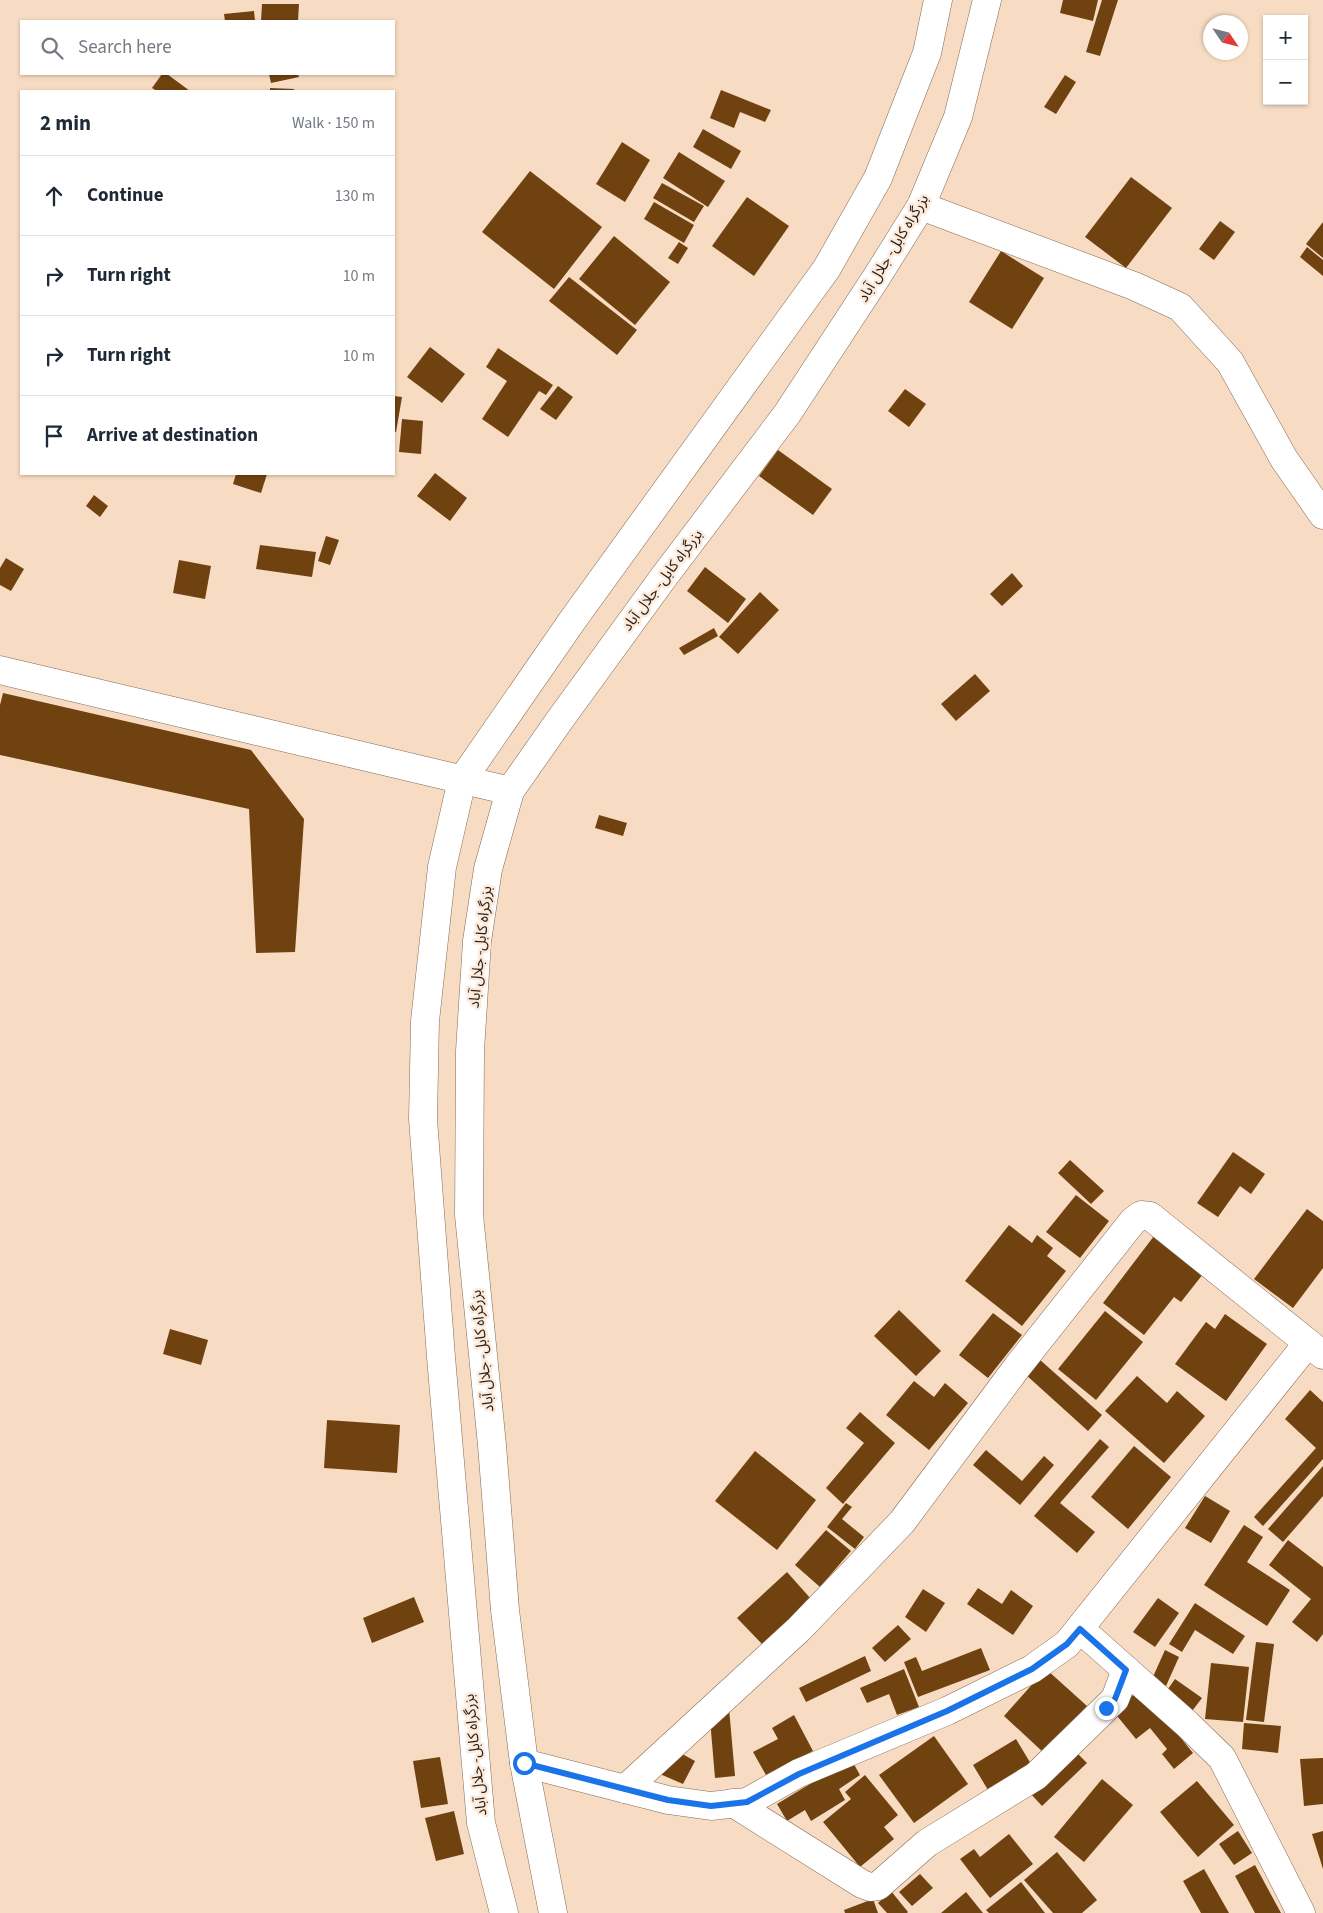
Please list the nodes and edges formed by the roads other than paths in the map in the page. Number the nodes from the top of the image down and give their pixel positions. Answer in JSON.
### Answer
{"nodes":[{"id":1,"x":938,"y":0,"type":"edge"},
{"id":2,"x":987,"y":0,"type":"edge"},
{"id":3,"x":921,"y":206,"type":"junction"},
{"id":4,"x":1323,"y":515,"type":"edge"},
{"id":5,"x":0,"y":670,"type":"edge"},
{"id":6,"x":462,"y":780,"type":"junction"},
{"id":7,"x":510,"y":791,"type":"junction"},
{"id":8,"x":1316,"y":1349,"type":"edge"},
{"id":9,"x":1080,"y":1629,"type":"junction"},
{"id":10,"x":1126,"y":1670,"type":"junction"},
{"id":11,"x":524,"y":1763,"type":"junction"},
{"id":12,"x":625,"y":1789,"type":"junction"},
{"id":13,"x":734,"y":1803,"type":"junction"},
{"id":14,"x":504,"y":1913,"type":"edge"},
{"id":15,"x":554,"y":1913,"type":"edge"},
{"id":16,"x":1301,"y":1913,"type":"edge"}],
"edges":[{"from":1,"to":6,"type":"main road","name":"بزرگراه کابل- جلال آباد"},
{"from":2,"to":3,"type":"main road","name":"بزرگراه کابل- جلال آباد"},
{"from":3,"to":4,"type":"main road"},
{"from":3,"to":7,"type":"main road","name":"بزرگراه کابل- جلال آباد"},
{"from":5,"to":6,"type":"main road"},
{"from":6,"to":7,"type":"main road"},
{"from":6,"to":14,"type":"main road","name":"بزرگراه کابل- جلال آباد"},
{"from":7,"to":11,"type":"main road","name":"بزرگراه کابل- جلال آباد"},
{"from":8,"to":9,"type":"main road"},
{"from":8,"to":12,"type":"main road"},
{"from":9,"to":10,"type":"main road"},
{"from":9,"to":13,"type":"main road"},
{"from":10,"to":13,"type":"main road"},
{"from":10,"to":16,"type":"main road"},
{"from":11,"to":12,"type":"main road"},
{"from":11,"to":15,"type":"main road","name":"بزرگراه کابل- جلال آباد"},
{"from":12,"to":13,"type":"main road"}]}
